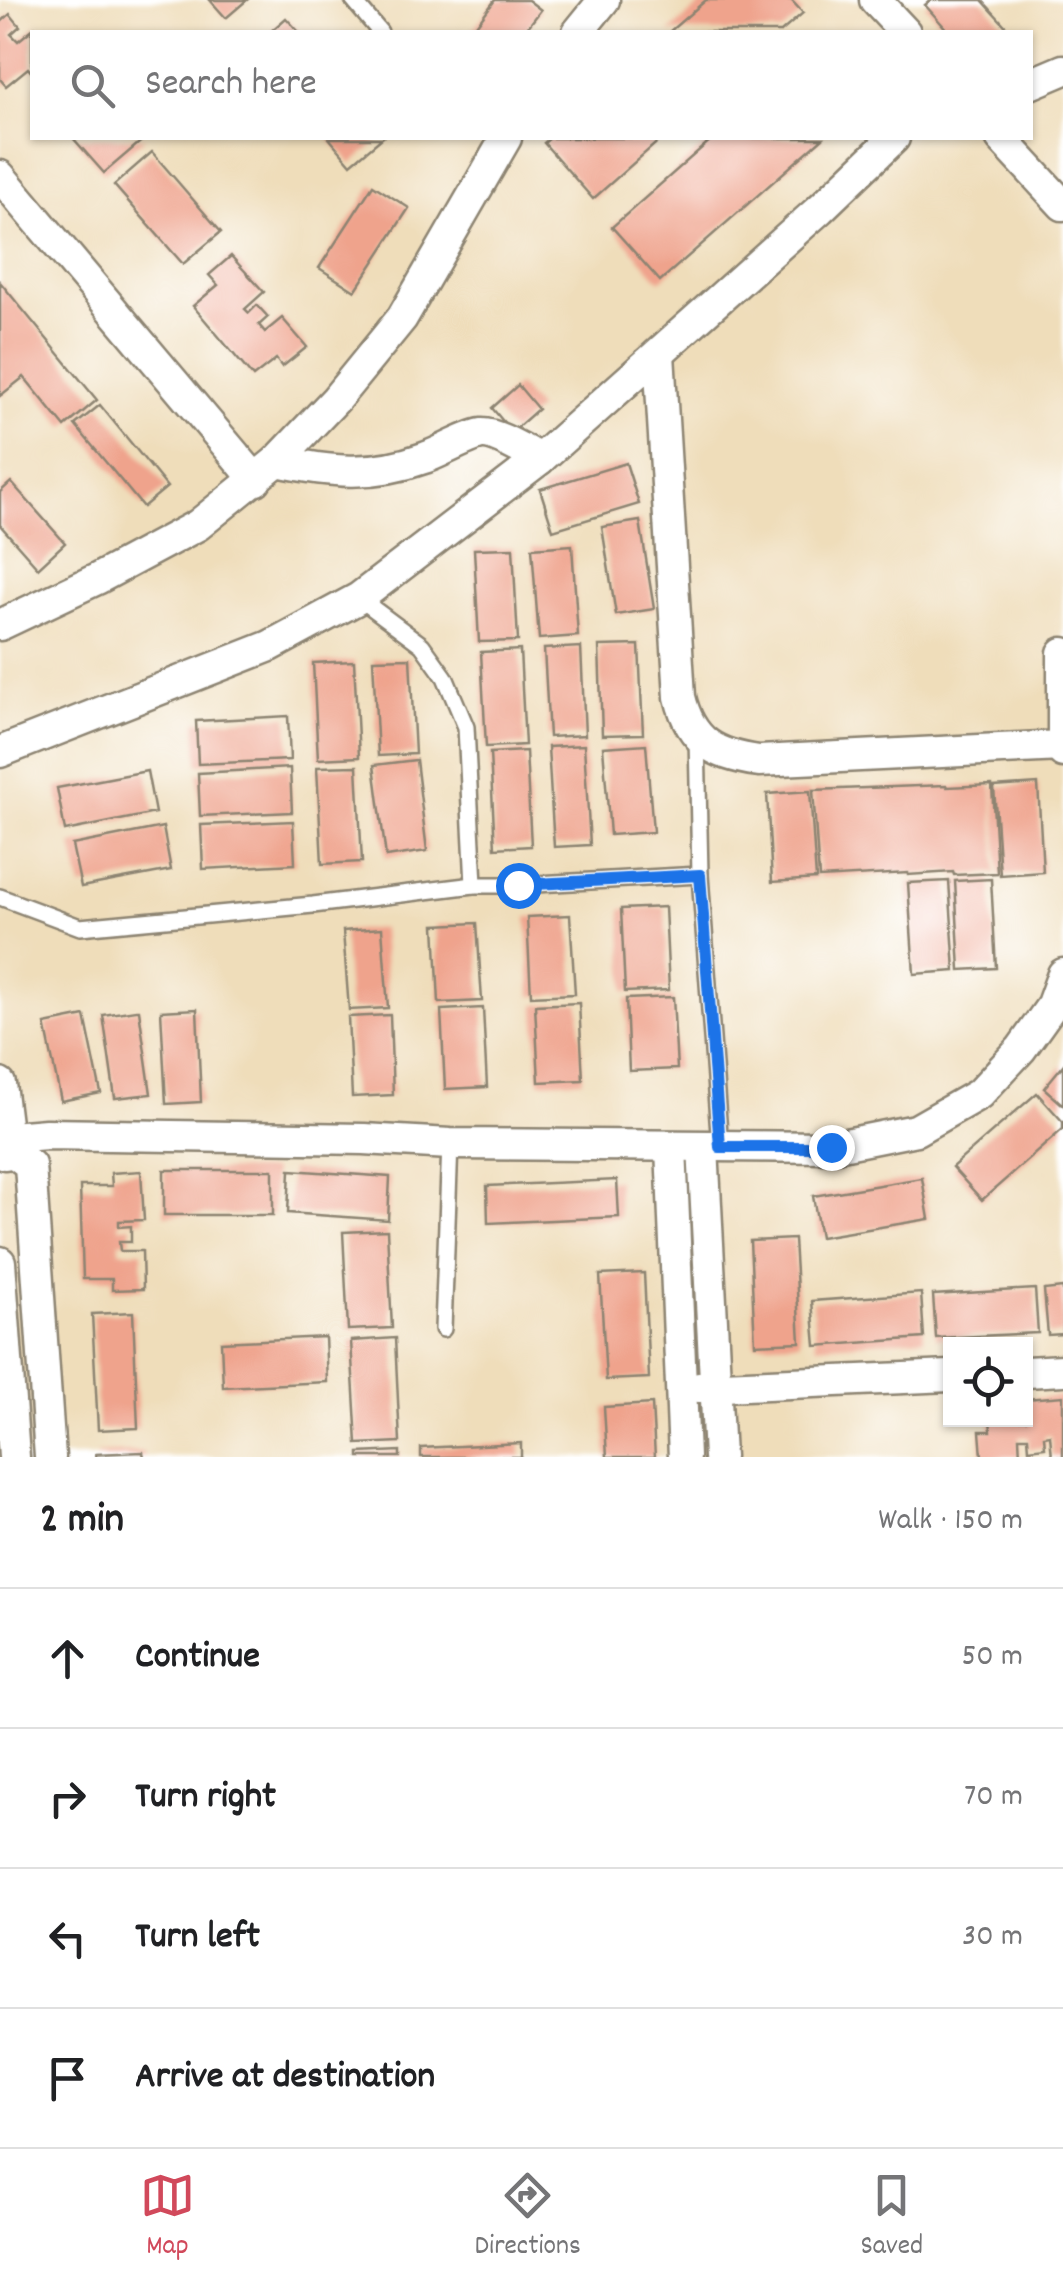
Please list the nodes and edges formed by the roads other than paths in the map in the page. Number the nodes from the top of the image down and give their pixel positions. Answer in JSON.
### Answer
{"nodes":[{"id":1,"x":352,"y":0,"type":"edge"},
{"id":2,"x":604,"y":0,"type":"edge"},
{"id":3,"x":875,"y":0,"type":"edge"},
{"id":4,"x":378,"y":30,"type":"edge"},
{"id":5,"x":580,"y":30,"type":"edge"},
{"id":6,"x":903,"y":30,"type":"edge"},
{"id":7,"x":1063,"y":70,"type":"edge"},
{"id":8,"x":1033,"y":83,"type":"edge"},
{"id":9,"x":892,"y":140,"type":"edge"},
{"id":10,"x":1003,"y":140,"type":"edge"},
{"id":11,"x":497,"y":141,"type":"edge"},
{"id":12,"x":6,"y":196,"type":"edge"},
{"id":13,"x":1063,"y":205,"type":"edge"},
{"id":14,"x":659,"y":354,"type":"junction"},
{"id":15,"x":540,"y":459,"type":"junction"},
{"id":16,"x":266,"y":470,"type":"junction"},
{"id":17,"x":360,"y":598,"type":"junction"},
{"id":18,"x":0,"y":625,"type":"edge"},
{"id":19,"x":1063,"y":653,"type":"edge"},
{"id":20,"x":697,"y":736,"type":"junction"},
{"id":21,"x":1063,"y":749,"type":"edge"},
{"id":22,"x":0,"y":752,"type":"edge"},
{"id":23,"x":700,"y":875,"type":"junction"},
{"id":24,"x":474,"y":884,"type":"junction"},
{"id":25,"x":0,"y":897,"type":"edge"},
{"id":26,"x":1063,"y":974,"type":"edge"},
{"id":27,"x":0,"y":1084,"type":"edge"},
{"id":28,"x":450,"y":1144,"type":"junction"},
{"id":29,"x":4,"y":1146,"type":"edge"},
{"id":30,"x":672,"y":1147,"type":"junction"},
{"id":31,"x":712,"y":1147,"type":"junction"},
{"id":32,"x":0,"y":1262,"type":"edge"},
{"id":33,"x":443,"y":1329,"type":"dead end"},
{"id":34,"x":1063,"y":1370,"type":"edge"},
{"id":35,"x":1033,"y":1372,"type":"edge"},
{"id":36,"x":943,"y":1376,"type":"edge"},
{"id":37,"x":682,"y":1386,"type":"junction"},
{"id":38,"x":715,"y":1388,"type":"junction"},
{"id":39,"x":6,"y":1418,"type":"edge"},
{"id":40,"x":14,"y":1457,"type":"edge"},
{"id":41,"x":50,"y":1457,"type":"edge"},
{"id":42,"x":684,"y":1457,"type":"edge"},
{"id":43,"x":719,"y":1457,"type":"edge"}],
"edges":[{"from":1,"to":4,"type":"lane"},
{"from":2,"to":5,"type":"street"},
{"from":3,"to":6,"type":"street"},
{"from":7,"to":8,"type":"street"},
{"from":9,"to":14,"type":"street"},
{"from":10,"to":13,"type":"street"},
{"from":11,"to":16,"type":"street"},
{"from":12,"to":16,"type":"street"},
{"from":14,"to":15,"type":"street"},
{"from":14,"to":20,"type":"street"},
{"from":15,"to":16,"type":"street"},
{"from":15,"to":17,"type":"street"},
{"from":16,"to":18,"type":"street"},
{"from":17,"to":22,"type":"street"},
{"from":17,"to":24,"type":"lane"},
{"from":19,"to":21,"type":"street"},
{"from":20,"to":21,"type":"street"},
{"from":20,"to":23,"type":"lane"},
{"from":23,"to":24,"type":"lane"},
{"from":23,"to":31,"type":"lane"},
{"from":24,"to":25,"type":"lane"},
{"from":26,"to":31,"type":"street"},
{"from":27,"to":29,"type":"street"},
{"from":28,"to":29,"type":"street"},
{"from":28,"to":30,"type":"street"},
{"from":28,"to":33,"type":"lane"},
{"from":29,"to":41,"type":"street"},
{"from":30,"to":31,"type":"street"},
{"from":30,"to":37,"type":"street"},
{"from":31,"to":38,"type":"street"},
{"from":32,"to":39,"type":"street"},
{"from":34,"to":35,"type":"street"},
{"from":36,"to":38,"type":"street"},
{"from":37,"to":38,"type":"street"},
{"from":37,"to":42,"type":"street"},
{"from":38,"to":43,"type":"street"},
{"from":39,"to":40,"type":"street"}]}
